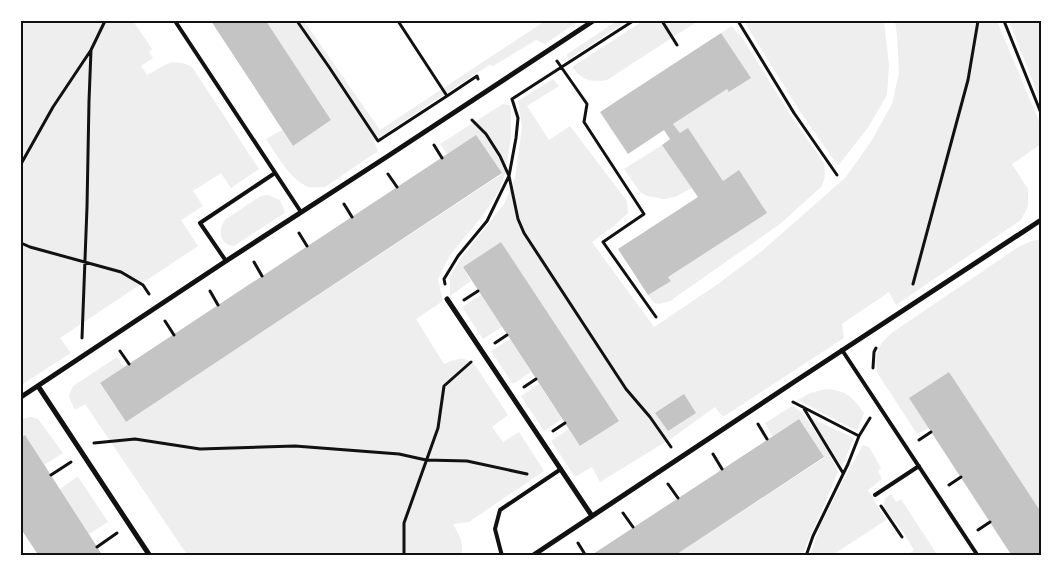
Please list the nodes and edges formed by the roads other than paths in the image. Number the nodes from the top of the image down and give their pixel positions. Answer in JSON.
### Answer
{"nodes":[{"id":1,"x":175,"y":21,"type":"edge"},
{"id":2,"x":593,"y":21,"type":"edge"},
{"id":3,"x":275,"y":173,"type":"junction"},
{"id":4,"x":301,"y":212,"type":"junction"},
{"id":5,"x":1041,"y":220,"type":"edge"},
{"id":6,"x":226,"y":261,"type":"junction"},
{"id":7,"x":448,"y":299,"type":"road end"},
{"id":8,"x":842,"y":350,"type":"junction"},
{"id":9,"x":38,"y":386,"type":"junction"},
{"id":10,"x":21,"y":397,"type":"edge"},
{"id":11,"x":919,"y":466,"type":"junction"},
{"id":12,"x":561,"y":469,"type":"junction"},
{"id":13,"x":875,"y":495,"type":"road end"},
{"id":14,"x":592,"y":516,"type":"junction"},
{"id":15,"x":150,"y":556,"type":"edge"},
{"id":16,"x":502,"y":556,"type":"edge"},
{"id":17,"x":532,"y":556,"type":"edge"},
{"id":18,"x":978,"y":556,"type":"edge"}],
"edges":[{"from":1,"to":3,"type":"lane"},
{"from":2,"to":4,"type":"street"},
{"from":3,"to":4,"type":"lane"},
{"from":3,"to":6,"type":"lane"},
{"from":4,"to":6,"type":"street"},
{"from":5,"to":8,"type":"street"},
{"from":6,"to":9,"type":"street"},
{"from":7,"to":12,"type":"street"},
{"from":8,"to":11,"type":"lane"},
{"from":8,"to":14,"type":"street"},
{"from":9,"to":10,"type":"street"},
{"from":9,"to":15,"type":"street"},
{"from":11,"to":13,"type":"lane"},
{"from":11,"to":18,"type":"lane"},
{"from":12,"to":14,"type":"street"},
{"from":12,"to":16,"type":"lane"},
{"from":14,"to":17,"type":"street"}]}
